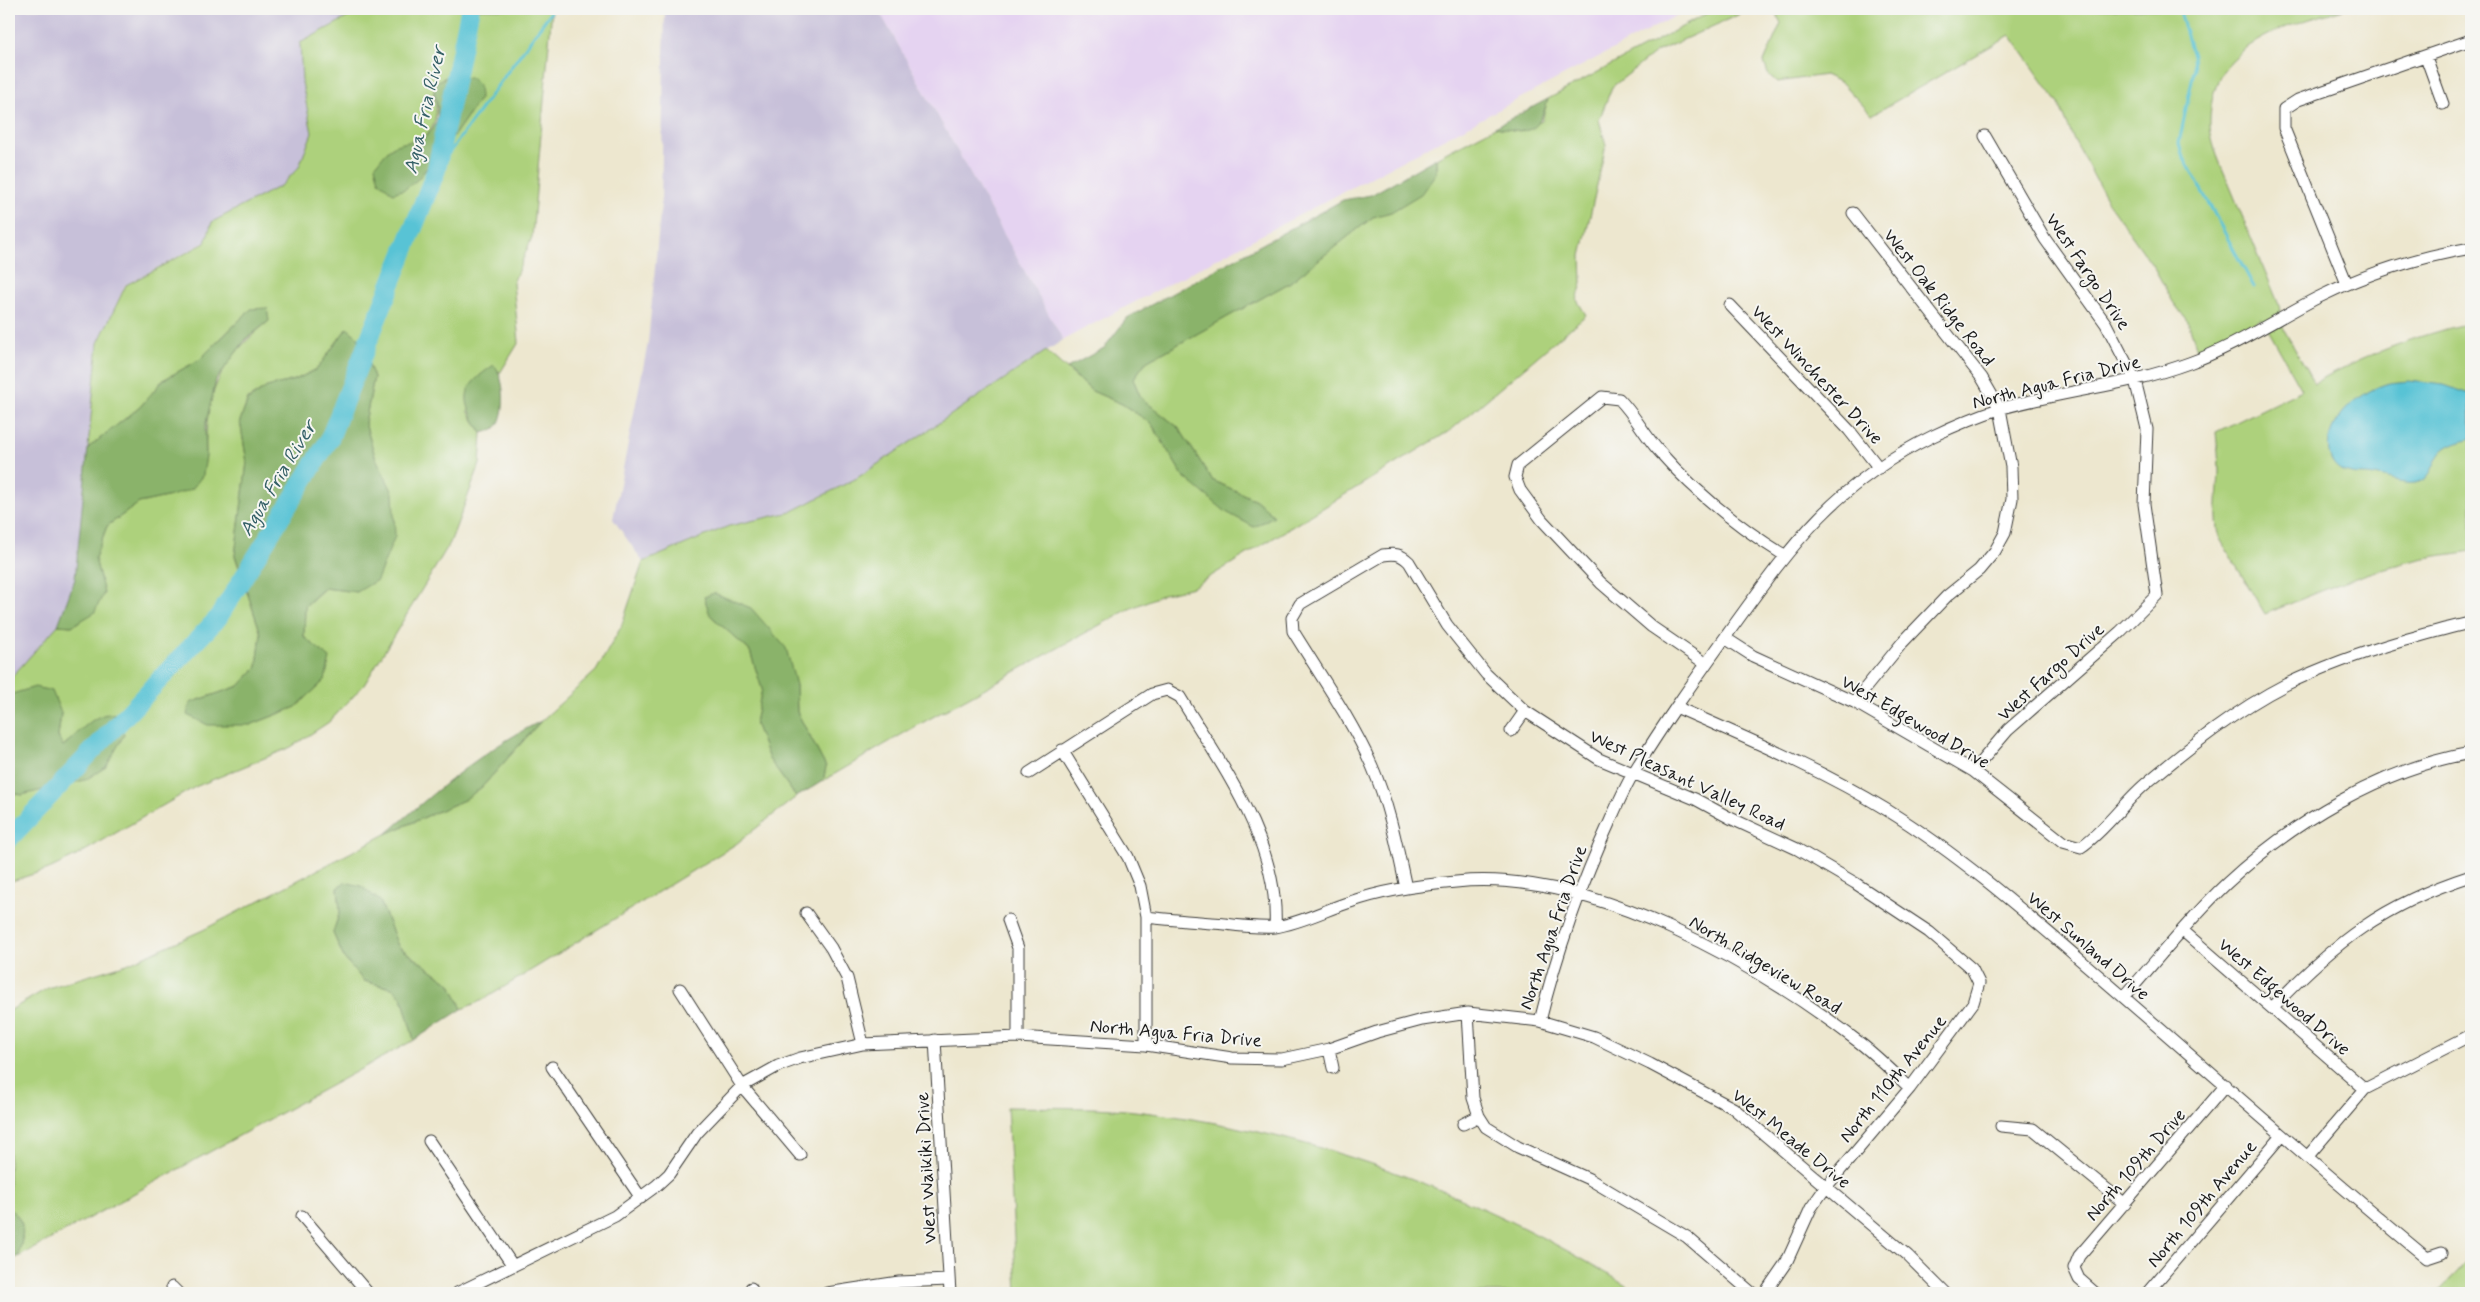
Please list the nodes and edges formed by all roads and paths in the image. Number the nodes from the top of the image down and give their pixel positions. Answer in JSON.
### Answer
{"nodes":[{"id":1,"x":2471,"y":40,"type":"edge"},
{"id":2,"x":2426,"y":56,"type":"junction"},
{"id":3,"x":2443,"y":104,"type":"dead end"},
{"id":4,"x":1985,"y":136,"type":"dead end"},
{"id":5,"x":1853,"y":213,"type":"dead end"},
{"id":6,"x":2471,"y":248,"type":"edge"},
{"id":7,"x":2347,"y":284,"type":"junction"},
{"id":8,"x":1730,"y":306,"type":"dead end"},
{"id":9,"x":2135,"y":380,"type":"junction"},
{"id":10,"x":2000,"y":409,"type":"junction"},
{"id":11,"x":1879,"y":468,"type":"junction"},
{"id":12,"x":1784,"y":555,"type":"junction"},
{"id":13,"x":2471,"y":623,"type":"edge"},
{"id":14,"x":1725,"y":638,"type":"junction"},
{"id":15,"x":1706,"y":664,"type":"junction"},
{"id":16,"x":1854,"y":702,"type":"junction"},
{"id":17,"x":1676,"y":707,"type":"junction"},
{"id":18,"x":1525,"y":711,"type":"junction"},
{"id":19,"x":1510,"y":731,"type":"dead end"},
{"id":20,"x":1062,"y":750,"type":"junction"},
{"id":21,"x":2471,"y":753,"type":"edge"},
{"id":22,"x":1973,"y":771,"type":"junction"},
{"id":23,"x":1028,"y":773,"type":"dead end"},
{"id":24,"x":1632,"y":775,"type":"junction"},
{"id":25,"x":2471,"y":876,"type":"edge"},
{"id":26,"x":1406,"y":888,"type":"junction"},
{"id":27,"x":1580,"y":893,"type":"junction"},
{"id":28,"x":806,"y":913,"type":"dead end"},
{"id":29,"x":1146,"y":917,"type":"junction"},
{"id":30,"x":1008,"y":920,"type":"dead end"},
{"id":31,"x":1275,"y":926,"type":"junction"},
{"id":32,"x":2182,"y":930,"type":"junction"},
{"id":33,"x":1979,"y":983,"type":"joint"},
{"id":34,"x":680,"y":989,"type":"dead end"},
{"id":35,"x":2124,"y":998,"type":"junction"},
{"id":36,"x":2272,"y":1008,"type":"junction"},
{"id":37,"x":1468,"y":1013,"type":"junction"},
{"id":38,"x":1540,"y":1022,"type":"junction"},
{"id":39,"x":2471,"y":1035,"type":"edge"},
{"id":40,"x":1018,"y":1037,"type":"junction"},
{"id":41,"x":935,"y":1040,"type":"junction"},
{"id":42,"x":863,"y":1044,"type":"junction"},
{"id":43,"x":1146,"y":1045,"type":"junction"},
{"id":44,"x":1329,"y":1049,"type":"junction"},
{"id":45,"x":552,"y":1067,"type":"dead end"},
{"id":46,"x":1333,"y":1068,"type":"dead end"},
{"id":47,"x":2226,"y":1085,"type":"junction"},
{"id":48,"x":742,"y":1086,"type":"junction"},
{"id":49,"x":1910,"y":1088,"type":"junction"},
{"id":50,"x":2365,"y":1089,"type":"junction"},
{"id":51,"x":1479,"y":1116,"type":"junction"},
{"id":52,"x":1463,"y":1124,"type":"dead end"},
{"id":53,"x":2001,"y":1126,"type":"dead end"},
{"id":54,"x":2282,"y":1135,"type":"junction"},
{"id":55,"x":429,"y":1141,"type":"dead end"},
{"id":56,"x":800,"y":1155,"type":"dead end"},
{"id":57,"x":2308,"y":1156,"type":"junction"},
{"id":58,"x":1826,"y":1187,"type":"junction"},
{"id":59,"x":641,"y":1198,"type":"junction"},
{"id":60,"x":2125,"y":1204,"type":"junction"},
{"id":61,"x":302,"y":1216,"type":"dead end"},
{"id":62,"x":2442,"y":1253,"type":"dead end"},
{"id":63,"x":512,"y":1266,"type":"junction"},
{"id":64,"x":949,"y":1280,"type":"junction"},
{"id":65,"x":368,"y":1293,"type":"edge"},
{"id":66,"x":457,"y":1293,"type":"edge"},
{"id":67,"x":827,"y":1293,"type":"edge"},
{"id":68,"x":950,"y":1293,"type":"edge"},
{"id":69,"x":1752,"y":1293,"type":"edge"},
{"id":70,"x":1764,"y":1293,"type":"edge"},
{"id":71,"x":1945,"y":1293,"type":"edge"},
{"id":72,"x":2095,"y":1293,"type":"edge"},
{"id":73,"x":2147,"y":1293,"type":"edge"}],
"edges":[{"from":1,"to":2,"type":"street"},
{"from":2,"to":3,"type":"street"},
{"from":2,"to":7,"type":"street"},
{"from":4,"to":9,"type":"street","name":"West Fargo Drive"},
{"from":5,"to":10,"type":"street","name":"West Oak Ridge Road"},
{"from":6,"to":7,"type":"street","name":"North Agua Fria Drive"},
{"from":7,"to":9,"type":"street","name":"North Agua Fria Drive"},
{"from":8,"to":11,"type":"street","name":"West Winchester Drive"},
{"from":9,"to":10,"type":"street","name":"North Agua Fria Drive"},
{"from":9,"to":22,"type":"street","name":"West Fargo Drive"},
{"from":10,"to":11,"type":"street","name":"North Agua Fria Drive"},
{"from":10,"to":16,"type":"street","name":"West Oak Ridge Road"},
{"from":11,"to":12,"type":"street","name":"North Agua Fria Drive"},
{"from":12,"to":14,"type":"street","name":"North Agua Fria Drive"},
{"from":12,"to":15,"type":"street"},
{"from":13,"to":22,"type":"street","name":"West Edgewood Drive"},
{"from":14,"to":15,"type":"street","name":"North Agua Fria Drive"},
{"from":14,"to":16,"type":"street","name":"West Edgewood Drive"},
{"from":15,"to":17,"type":"street","name":"North Agua Fria Drive"},
{"from":16,"to":22,"type":"street","name":"West Edgewood Drive"},
{"from":17,"to":24,"type":"street","name":"North Agua Fria Drive"},
{"from":17,"to":35,"type":"street","name":"West Sunland Drive"},
{"from":18,"to":19,"type":"street"},
{"from":18,"to":24,"type":"street","name":"West Pleasant Valley Road"},
{"from":18,"to":26,"type":"street","name":"West Pleasant Valley Road"},
{"from":20,"to":23,"type":"street"},
{"from":20,"to":29,"type":"street"},
{"from":20,"to":31,"type":"street"},
{"from":21,"to":32,"type":"street"},
{"from":24,"to":27,"type":"street","name":"North Agua Fria Drive"},
{"from":24,"to":33,"type":"street","name":"West Pleasant Valley Road"},
{"from":25,"to":36,"type":"street"},
{"from":26,"to":27,"type":"street","name":"North Ridgeview Road"},
{"from":26,"to":31,"type":"street","name":"North Ridgeview Road"},
{"from":27,"to":38,"type":"street","name":"North Agua Fria Drive"},
{"from":27,"to":49,"type":"street","name":"North Ridgeview Road"},
{"from":28,"to":42,"type":"street"},
{"from":29,"to":31,"type":"street","name":"North Ridgeview Road"},
{"from":29,"to":43,"type":"street"},
{"from":30,"to":40,"type":"street"},
{"from":32,"to":35,"type":"street"},
{"from":32,"to":36,"type":"street","name":"West Edgewood Drive"},
{"from":33,"to":49,"type":"street","name":"North 110th Avenue"},
{"from":34,"to":48,"type":"street"},
{"from":35,"to":47,"type":"street","name":"West Sunland Drive"},
{"from":36,"to":50,"type":"street","name":"West Edgewood Drive"},
{"from":37,"to":38,"type":"street","name":"North Agua Fria Drive"},
{"from":37,"to":44,"type":"street","name":"North Agua Fria Drive"},
{"from":37,"to":51,"type":"street"},
{"from":38,"to":58,"type":"street","name":"West Meade Drive"},
{"from":39,"to":50,"type":"street"},
{"from":40,"to":41,"type":"street","name":"North Agua Fria Drive"},
{"from":40,"to":43,"type":"street","name":"North Agua Fria Drive"},
{"from":41,"to":42,"type":"street","name":"North Agua Fria Drive"},
{"from":41,"to":64,"type":"street","name":"West Waikiki Drive"},
{"from":42,"to":48,"type":"street","name":"North Agua Fria Drive"},
{"from":43,"to":44,"type":"street","name":"North Agua Fria Drive"},
{"from":44,"to":46,"type":"street"},
{"from":45,"to":59,"type":"street"},
{"from":47,"to":54,"type":"street","name":"West Sunland Drive"},
{"from":47,"to":60,"type":"street","name":"North 109th Drive"},
{"from":48,"to":56,"type":"street"},
{"from":48,"to":59,"type":"street","name":"North Agua Fria Drive"},
{"from":49,"to":58,"type":"street","name":"North 110th Avenue"},
{"from":50,"to":57,"type":"street"},
{"from":51,"to":52,"type":"street"},
{"from":51,"to":69,"type":"street"},
{"from":53,"to":60,"type":"street"},
{"from":54,"to":57,"type":"street","name":"West Sunland Drive"},
{"from":54,"to":73,"type":"street","name":"North 109th Avenue"},
{"from":55,"to":63,"type":"street"},
{"from":57,"to":62,"type":"street","name":"West Sunland Drive"},
{"from":58,"to":70,"type":"street","name":"North 110th Avenue"},
{"from":58,"to":71,"type":"street","name":"West Meade Drive"},
{"from":59,"to":63,"type":"street","name":"North Agua Fria Drive"},
{"from":60,"to":72,"type":"street","name":"North 109th Drive"},
{"from":61,"to":65,"type":"street"},
{"from":63,"to":66,"type":"street","name":"North Agua Fria Drive"},
{"from":64,"to":67,"type":"street"},
{"from":64,"to":68,"type":"street","name":"West Waikiki Drive"}]}
